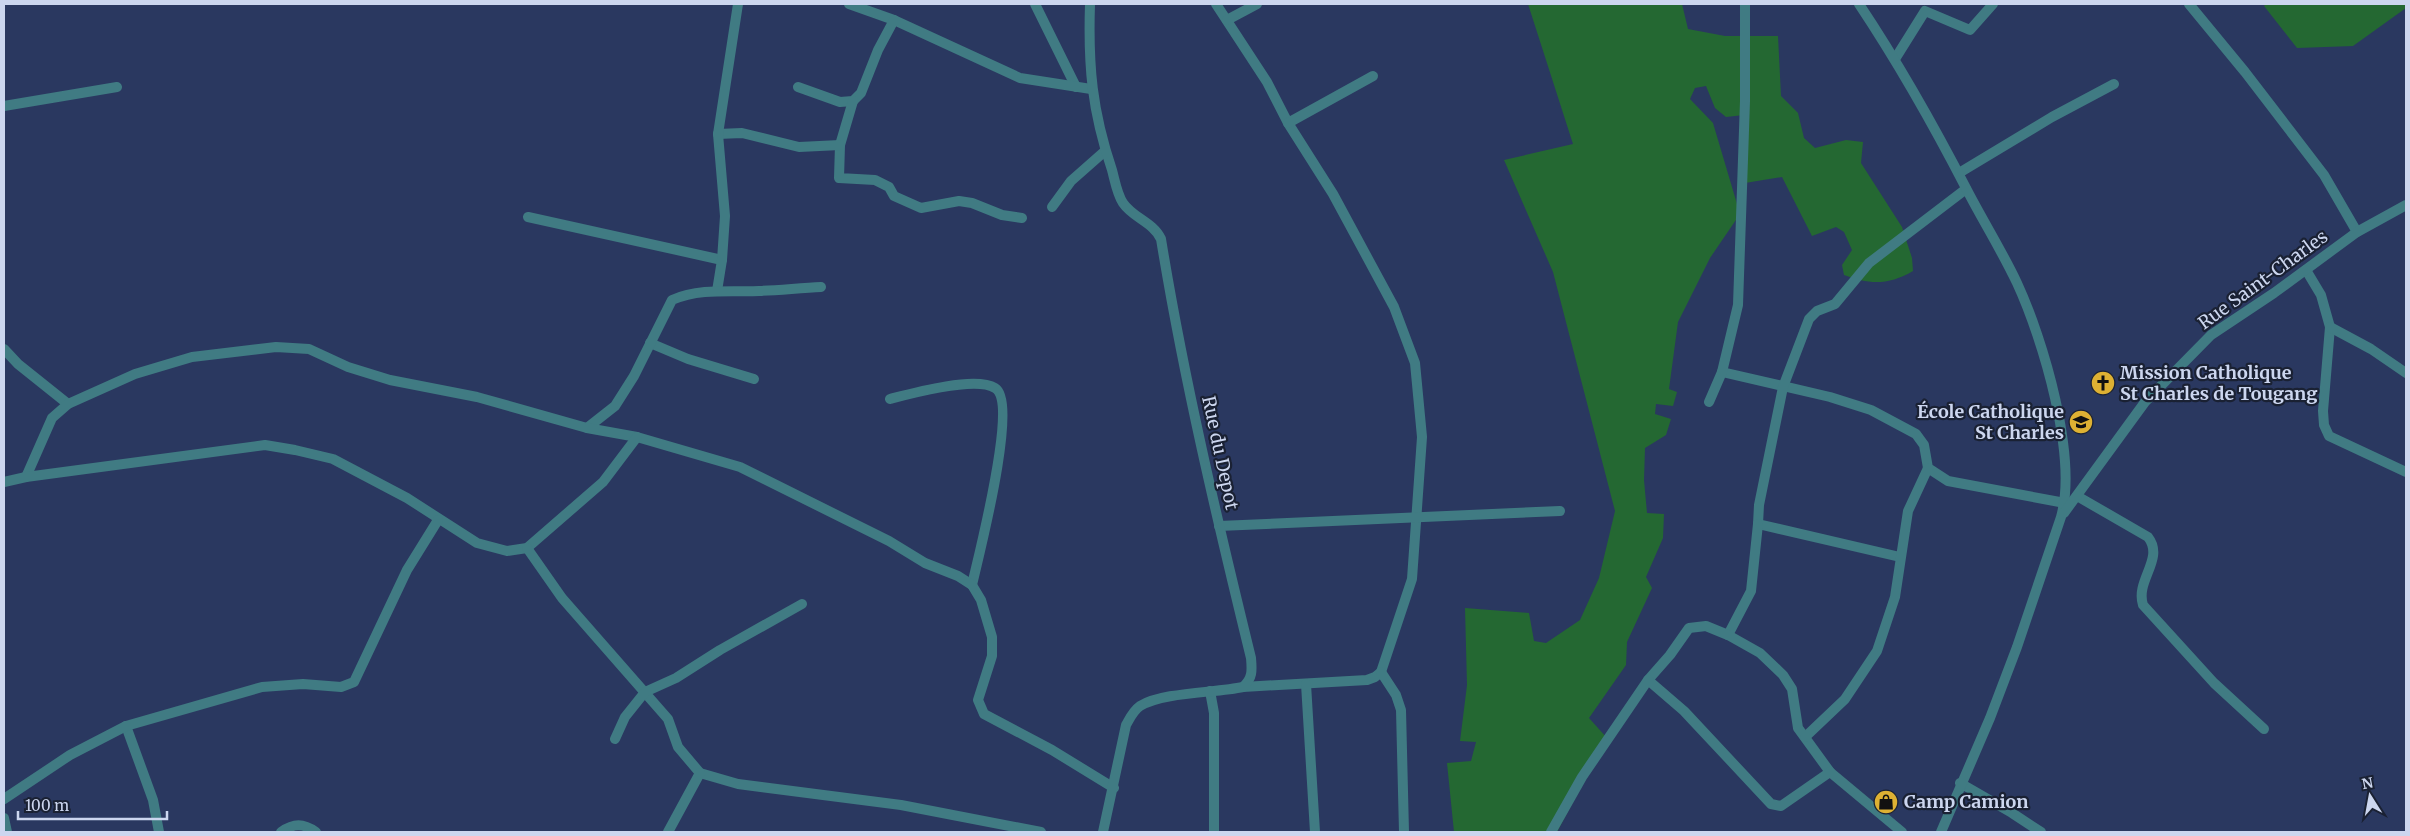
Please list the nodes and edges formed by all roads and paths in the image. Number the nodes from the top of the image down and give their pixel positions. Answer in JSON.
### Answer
{"nodes":[{"id":1,"x":738,"y":4,"type":"edge"},
{"id":2,"x":849,"y":4,"type":"edge"},
{"id":3,"x":1034,"y":4,"type":"edge"},
{"id":4,"x":1090,"y":4,"type":"edge"},
{"id":5,"x":1216,"y":4,"type":"edge"},
{"id":6,"x":1257,"y":4,"type":"edge"},
{"id":7,"x":1745,"y":4,"type":"edge"},
{"id":8,"x":1859,"y":4,"type":"edge"},
{"id":9,"x":1993,"y":4,"type":"edge"},
{"id":10,"x":2188,"y":4,"type":"edge"},
{"id":11,"x":894,"y":20,"type":"junction"},
{"id":12,"x":1227,"y":20,"type":"junction"},
{"id":13,"x":1895,"y":59,"type":"junction"},
{"id":14,"x":1373,"y":76,"type":"dead end"},
{"id":15,"x":2114,"y":84,"type":"dead end"},
{"id":16,"x":117,"y":87,"type":"dead end"},
{"id":17,"x":798,"y":87,"type":"dead end"},
{"id":18,"x":1076,"y":87,"type":"junction"},
{"id":19,"x":1091,"y":89,"type":"junction"},
{"id":20,"x":853,"y":101,"type":"junction"},
{"id":21,"x":4,"y":106,"type":"edge"},
{"id":22,"x":1288,"y":123,"type":"junction"},
{"id":23,"x":718,"y":134,"type":"junction"},
{"id":24,"x":840,"y":145,"type":"junction"},
{"id":25,"x":1106,"y":151,"type":"junction"},
{"id":26,"x":1960,"y":173,"type":"junction"},
{"id":27,"x":1966,"y":189,"type":"junction"},
{"id":28,"x":2406,"y":205,"type":"edge"},
{"id":29,"x":1052,"y":206,"type":"dead end"},
{"id":30,"x":528,"y":217,"type":"dead end"},
{"id":31,"x":1022,"y":218,"type":"dead end"},
{"id":32,"x":2357,"y":232,"type":"junction"},
{"id":33,"x":722,"y":260,"type":"junction"},
{"id":34,"x":2306,"y":270,"type":"junction"},
{"id":35,"x":821,"y":287,"type":"dead end"},
{"id":36,"x":717,"y":290,"type":"junction"},
{"id":37,"x":2330,"y":327,"type":"junction"},
{"id":38,"x":650,"y":343,"type":"junction"},
{"id":39,"x":4,"y":349,"type":"edge"},
{"id":40,"x":1722,"y":372,"type":"junction"},
{"id":41,"x":2406,"y":373,"type":"edge"},
{"id":42,"x":754,"y":379,"type":"dead end"},
{"id":43,"x":1783,"y":387,"type":"junction"},
{"id":44,"x":890,"y":399,"type":"dead end"},
{"id":45,"x":1709,"y":402,"type":"dead end"},
{"id":46,"x":68,"y":404,"type":"junction"},
{"id":47,"x":587,"y":428,"type":"junction"},
{"id":48,"x":637,"y":437,"type":"junction"},
{"id":49,"x":1928,"y":468,"type":"junction"},
{"id":50,"x":2406,"y":472,"type":"edge"},
{"id":51,"x":26,"y":476,"type":"junction"},
{"id":52,"x":4,"y":482,"type":"edge"},
{"id":53,"x":2077,"y":496,"type":"junction"},
{"id":54,"x":2065,"y":503,"type":"junction"},
{"id":55,"x":1560,"y":510,"type":"dead end"},
{"id":56,"x":1418,"y":517,"type":"junction"},
{"id":57,"x":2061,"y":517,"type":"junction"},
{"id":58,"x":438,"y":520,"type":"junction"},
{"id":59,"x":1758,"y":524,"type":"junction"},
{"id":60,"x":1219,"y":526,"type":"junction"},
{"id":61,"x":526,"y":548,"type":"junction"},
{"id":62,"x":1900,"y":557,"type":"junction"},
{"id":63,"x":972,"y":585,"type":"junction"},
{"id":64,"x":802,"y":604,"type":"dead end"},
{"id":65,"x":1728,"y":636,"type":"junction"},
{"id":66,"x":1380,"y":672,"type":"junction"},
{"id":67,"x":1648,"y":680,"type":"junction"},
{"id":68,"x":1306,"y":684,"type":"junction"},
{"id":69,"x":1243,"y":687,"type":"junction"},
{"id":70,"x":1210,"y":691,"type":"junction"},
{"id":71,"x":645,"y":692,"type":"junction"},
{"id":72,"x":126,"y":726,"type":"junction"},
{"id":73,"x":2264,"y":729,"type":"dead end"},
{"id":74,"x":1804,"y":738,"type":"junction"},
{"id":75,"x":615,"y":739,"type":"dead end"},
{"id":76,"x":1830,"y":772,"type":"junction"},
{"id":77,"x":700,"y":773,"type":"junction"},
{"id":78,"x":1960,"y":783,"type":"junction"},
{"id":79,"x":1114,"y":788,"type":"junction"},
{"id":80,"x":4,"y":799,"type":"edge"},
{"id":81,"x":4,"y":818,"type":"edge"},
{"id":82,"x":7,"y":832,"type":"edge"},
{"id":83,"x":159,"y":832,"type":"edge"},
{"id":84,"x":281,"y":832,"type":"edge"},
{"id":85,"x":316,"y":832,"type":"edge"},
{"id":86,"x":668,"y":832,"type":"edge"},
{"id":87,"x":1041,"y":832,"type":"edge"},
{"id":88,"x":1102,"y":832,"type":"edge"},
{"id":89,"x":1214,"y":832,"type":"edge"},
{"id":90,"x":1315,"y":832,"type":"edge"},
{"id":91,"x":1404,"y":832,"type":"edge"},
{"id":92,"x":1551,"y":832,"type":"edge"},
{"id":93,"x":1902,"y":832,"type":"edge"},
{"id":94,"x":1940,"y":832,"type":"edge"},
{"id":95,"x":2041,"y":832,"type":"edge"}],
"edges":[{"from":1,"to":23,"type":"street"},
{"from":2,"to":11,"type":"street"},
{"from":3,"to":18,"type":"street"},
{"from":4,"to":19,"type":"street","name":"Rue du Depot"},
{"from":5,"to":12,"type":"street"},
{"from":6,"to":12,"type":"street"},
{"from":7,"to":40,"type":"street"},
{"from":8,"to":13,"type":"street"},
{"from":9,"to":13,"type":"street"},
{"from":10,"to":32,"type":"street"},
{"from":11,"to":18,"type":"street"},
{"from":11,"to":20,"type":"street"},
{"from":12,"to":22,"type":"street"},
{"from":13,"to":26,"type":"street"},
{"from":14,"to":22,"type":"street"},
{"from":15,"to":26,"type":"street"},
{"from":16,"to":21,"type":"street"},
{"from":17,"to":20,"type":"street"},
{"from":18,"to":19,"type":"street"},
{"from":19,"to":25,"type":"street","name":"Rue du Depot"},
{"from":20,"to":24,"type":"street"},
{"from":22,"to":56,"type":"street"},
{"from":23,"to":24,"type":"street"},
{"from":23,"to":33,"type":"street"},
{"from":24,"to":31,"type":"street"},
{"from":25,"to":29,"type":"street"},
{"from":25,"to":60,"type":"street","name":"Rue du Depot"},
{"from":26,"to":27,"type":"street"},
{"from":27,"to":43,"type":"street"},
{"from":27,"to":54,"type":"street"},
{"from":28,"to":32,"type":"street","name":"Rue Saint-Charles"},
{"from":30,"to":33,"type":"street"},
{"from":32,"to":34,"type":"street","name":"Rue Saint-Charles"},
{"from":33,"to":36,"type":"street"},
{"from":34,"to":37,"type":"street"},
{"from":34,"to":53,"type":"street","name":"Rue Saint-Charles"},
{"from":35,"to":36,"type":"street"},
{"from":36,"to":38,"type":"street"},
{"from":37,"to":41,"type":"street"},
{"from":37,"to":50,"type":"street"},
{"from":38,"to":42,"type":"street"},
{"from":38,"to":47,"type":"street"},
{"from":39,"to":46,"type":"street"},
{"from":40,"to":43,"type":"street"},
{"from":40,"to":45,"type":"street"},
{"from":43,"to":49,"type":"street"},
{"from":43,"to":59,"type":"street"},
{"from":44,"to":63,"type":"street"},
{"from":46,"to":47,"type":"street"},
{"from":46,"to":51,"type":"street"},
{"from":47,"to":48,"type":"street"},
{"from":48,"to":61,"type":"street"},
{"from":48,"to":63,"type":"street"},
{"from":49,"to":54,"type":"street"},
{"from":49,"to":62,"type":"street"},
{"from":51,"to":52,"type":"street"},
{"from":51,"to":58,"type":"street"},
{"from":53,"to":57,"type":"street","name":"Rue Saint-Charles"},
{"from":53,"to":73,"type":"street"},
{"from":54,"to":57,"type":"street"},
{"from":55,"to":56,"type":"street"},
{"from":56,"to":60,"type":"street"},
{"from":56,"to":66,"type":"street"},
{"from":57,"to":78,"type":"street"},
{"from":58,"to":61,"type":"street"},
{"from":58,"to":72,"type":"street"},
{"from":59,"to":62,"type":"street"},
{"from":59,"to":65,"type":"street"},
{"from":60,"to":69,"type":"street","name":"Rue du Depot"},
{"from":61,"to":71,"type":"street"},
{"from":62,"to":74,"type":"street"},
{"from":63,"to":79,"type":"street"},
{"from":64,"to":71,"type":"street"},
{"from":65,"to":67,"type":"street"},
{"from":65,"to":74,"type":"street"},
{"from":66,"to":68,"type":"street"},
{"from":66,"to":91,"type":"street"},
{"from":67,"to":76,"type":"street"},
{"from":67,"to":92,"type":"street"},
{"from":68,"to":69,"type":"street"},
{"from":68,"to":90,"type":"street"},
{"from":69,"to":70,"type":"street"},
{"from":70,"to":79,"type":"street"},
{"from":70,"to":89,"type":"street"},
{"from":71,"to":75,"type":"street"},
{"from":71,"to":77,"type":"street"},
{"from":72,"to":80,"type":"street"},
{"from":72,"to":83,"type":"street"},
{"from":74,"to":76,"type":"street"},
{"from":76,"to":93,"type":"street"},
{"from":77,"to":86,"type":"street"},
{"from":77,"to":87,"type":"street"},
{"from":78,"to":94,"type":"street"},
{"from":78,"to":95,"type":"street"},
{"from":79,"to":88,"type":"street"},
{"from":81,"to":82,"type":"street"},
{"from":84,"to":85,"type":"street"}]}
